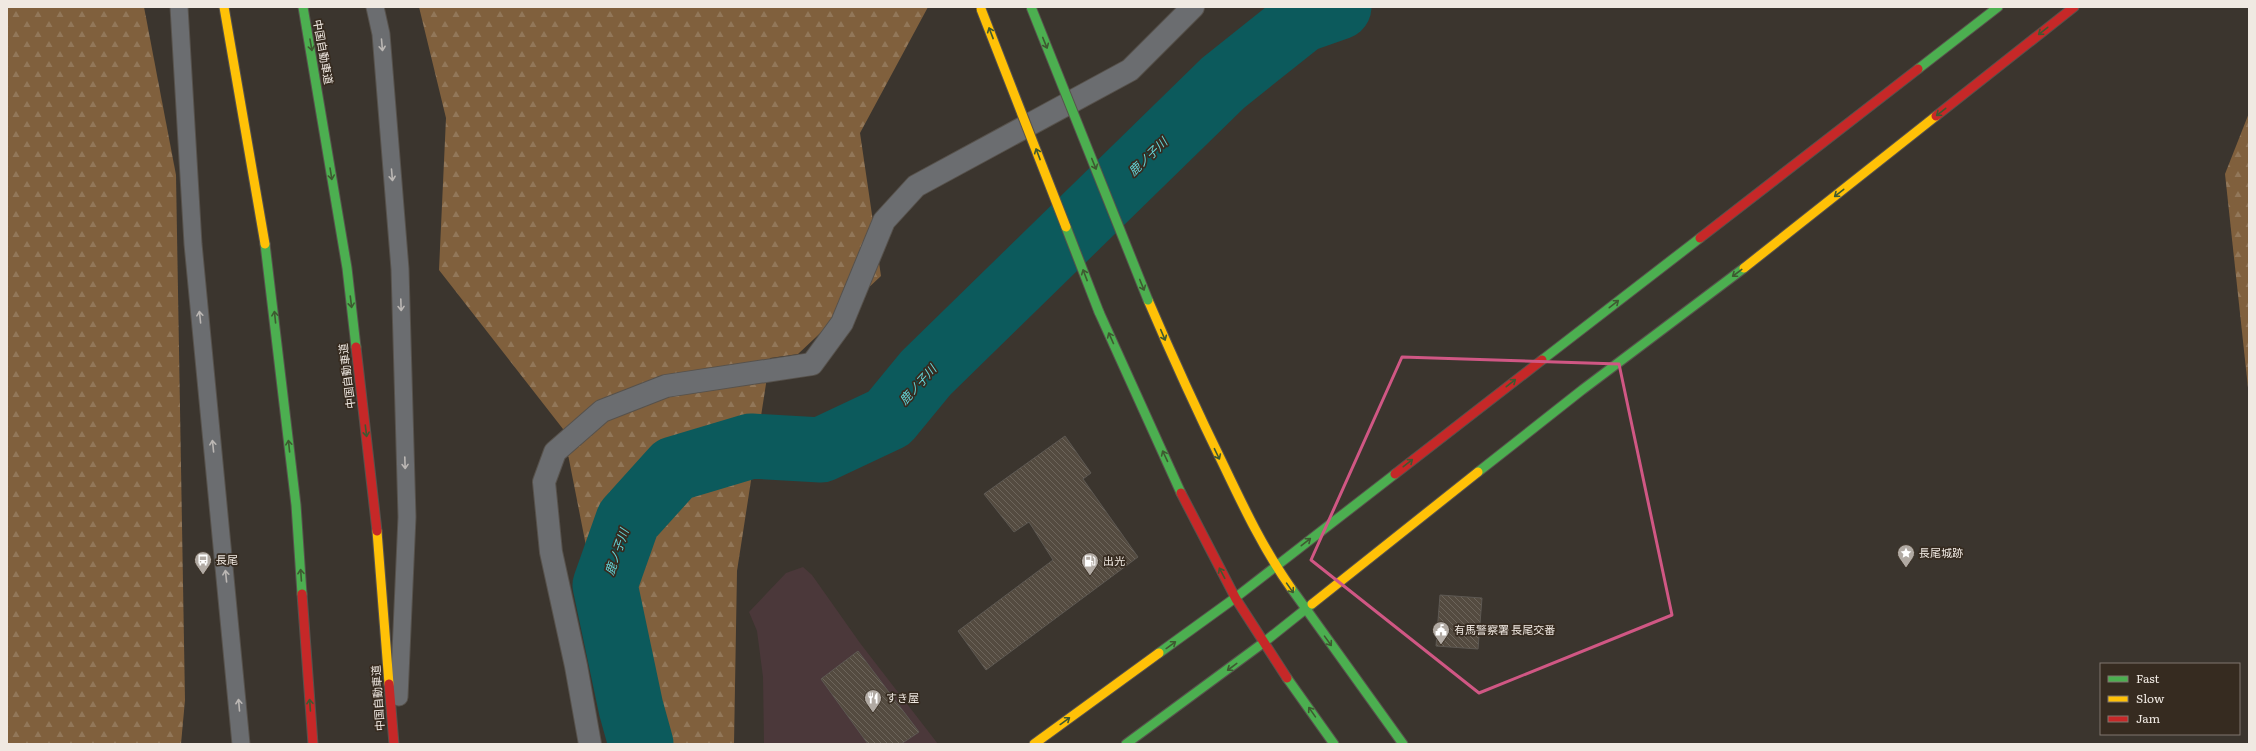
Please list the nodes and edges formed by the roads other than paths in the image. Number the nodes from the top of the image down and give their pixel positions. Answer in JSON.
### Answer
{"nodes":[{"id":1,"x":179,"y":7,"type":"edge"},
{"id":2,"x":224,"y":7,"type":"edge"},
{"id":3,"x":303,"y":7,"type":"edge"},
{"id":4,"x":375,"y":7,"type":"edge"},
{"id":5,"x":1031,"y":7,"type":"edge"},
{"id":6,"x":1193,"y":7,"type":"edge"},
{"id":7,"x":1998,"y":7,"type":"edge"},
{"id":8,"x":2074,"y":7,"type":"edge"},
{"id":9,"x":981,"y":8,"type":"edge"},
{"id":10,"x":1275,"y":566,"type":"junction"},
{"id":11,"x":1235,"y":598,"type":"junction"},
{"id":12,"x":1305,"y":609,"type":"junction"},
{"id":13,"x":1263,"y":643,"type":"junction"},
{"id":14,"x":241,"y":744,"type":"edge"},
{"id":15,"x":313,"y":744,"type":"edge"},
{"id":16,"x":395,"y":744,"type":"edge"},
{"id":17,"x":590,"y":744,"type":"edge"},
{"id":18,"x":1034,"y":744,"type":"edge"},
{"id":19,"x":1126,"y":744,"type":"edge"},
{"id":20,"x":1334,"y":744,"type":"edge"},
{"id":21,"x":1403,"y":744,"type":"edge"}],
"edges":[{"from":14,"to":1,"type":"lane","one_way":true},
{"from":15,"to":2,"type":"main road","one_way":true},
{"from":3,"to":16,"type":"main road","name":"中国自動車道","one_way":true},
{"from":4,"to":16,"type":"lane","one_way":true},
{"from":5,"to":10,"type":"main road","one_way":true,"bridge":true},
{"from":6,"to":17,"type":"street"},
{"from":10,"to":7,"type":"main road","one_way":true},
{"from":8,"to":12,"type":"main road","one_way":true},
{"from":11,"to":9,"type":"main road","one_way":true,"bridge":true},
{"from":10,"to":11,"type":"main road"},
{"from":10,"to":12,"type":"main road","one_way":true},
{"from":11,"to":13,"type":"main road"},
{"from":18,"to":11,"type":"main road","one_way":true},
{"from":12,"to":13,"type":"main road"},
{"from":12,"to":21,"type":"main road","one_way":true},
{"from":13,"to":19,"type":"main road","one_way":true},
{"from":20,"to":13,"type":"main road","one_way":true}]}
